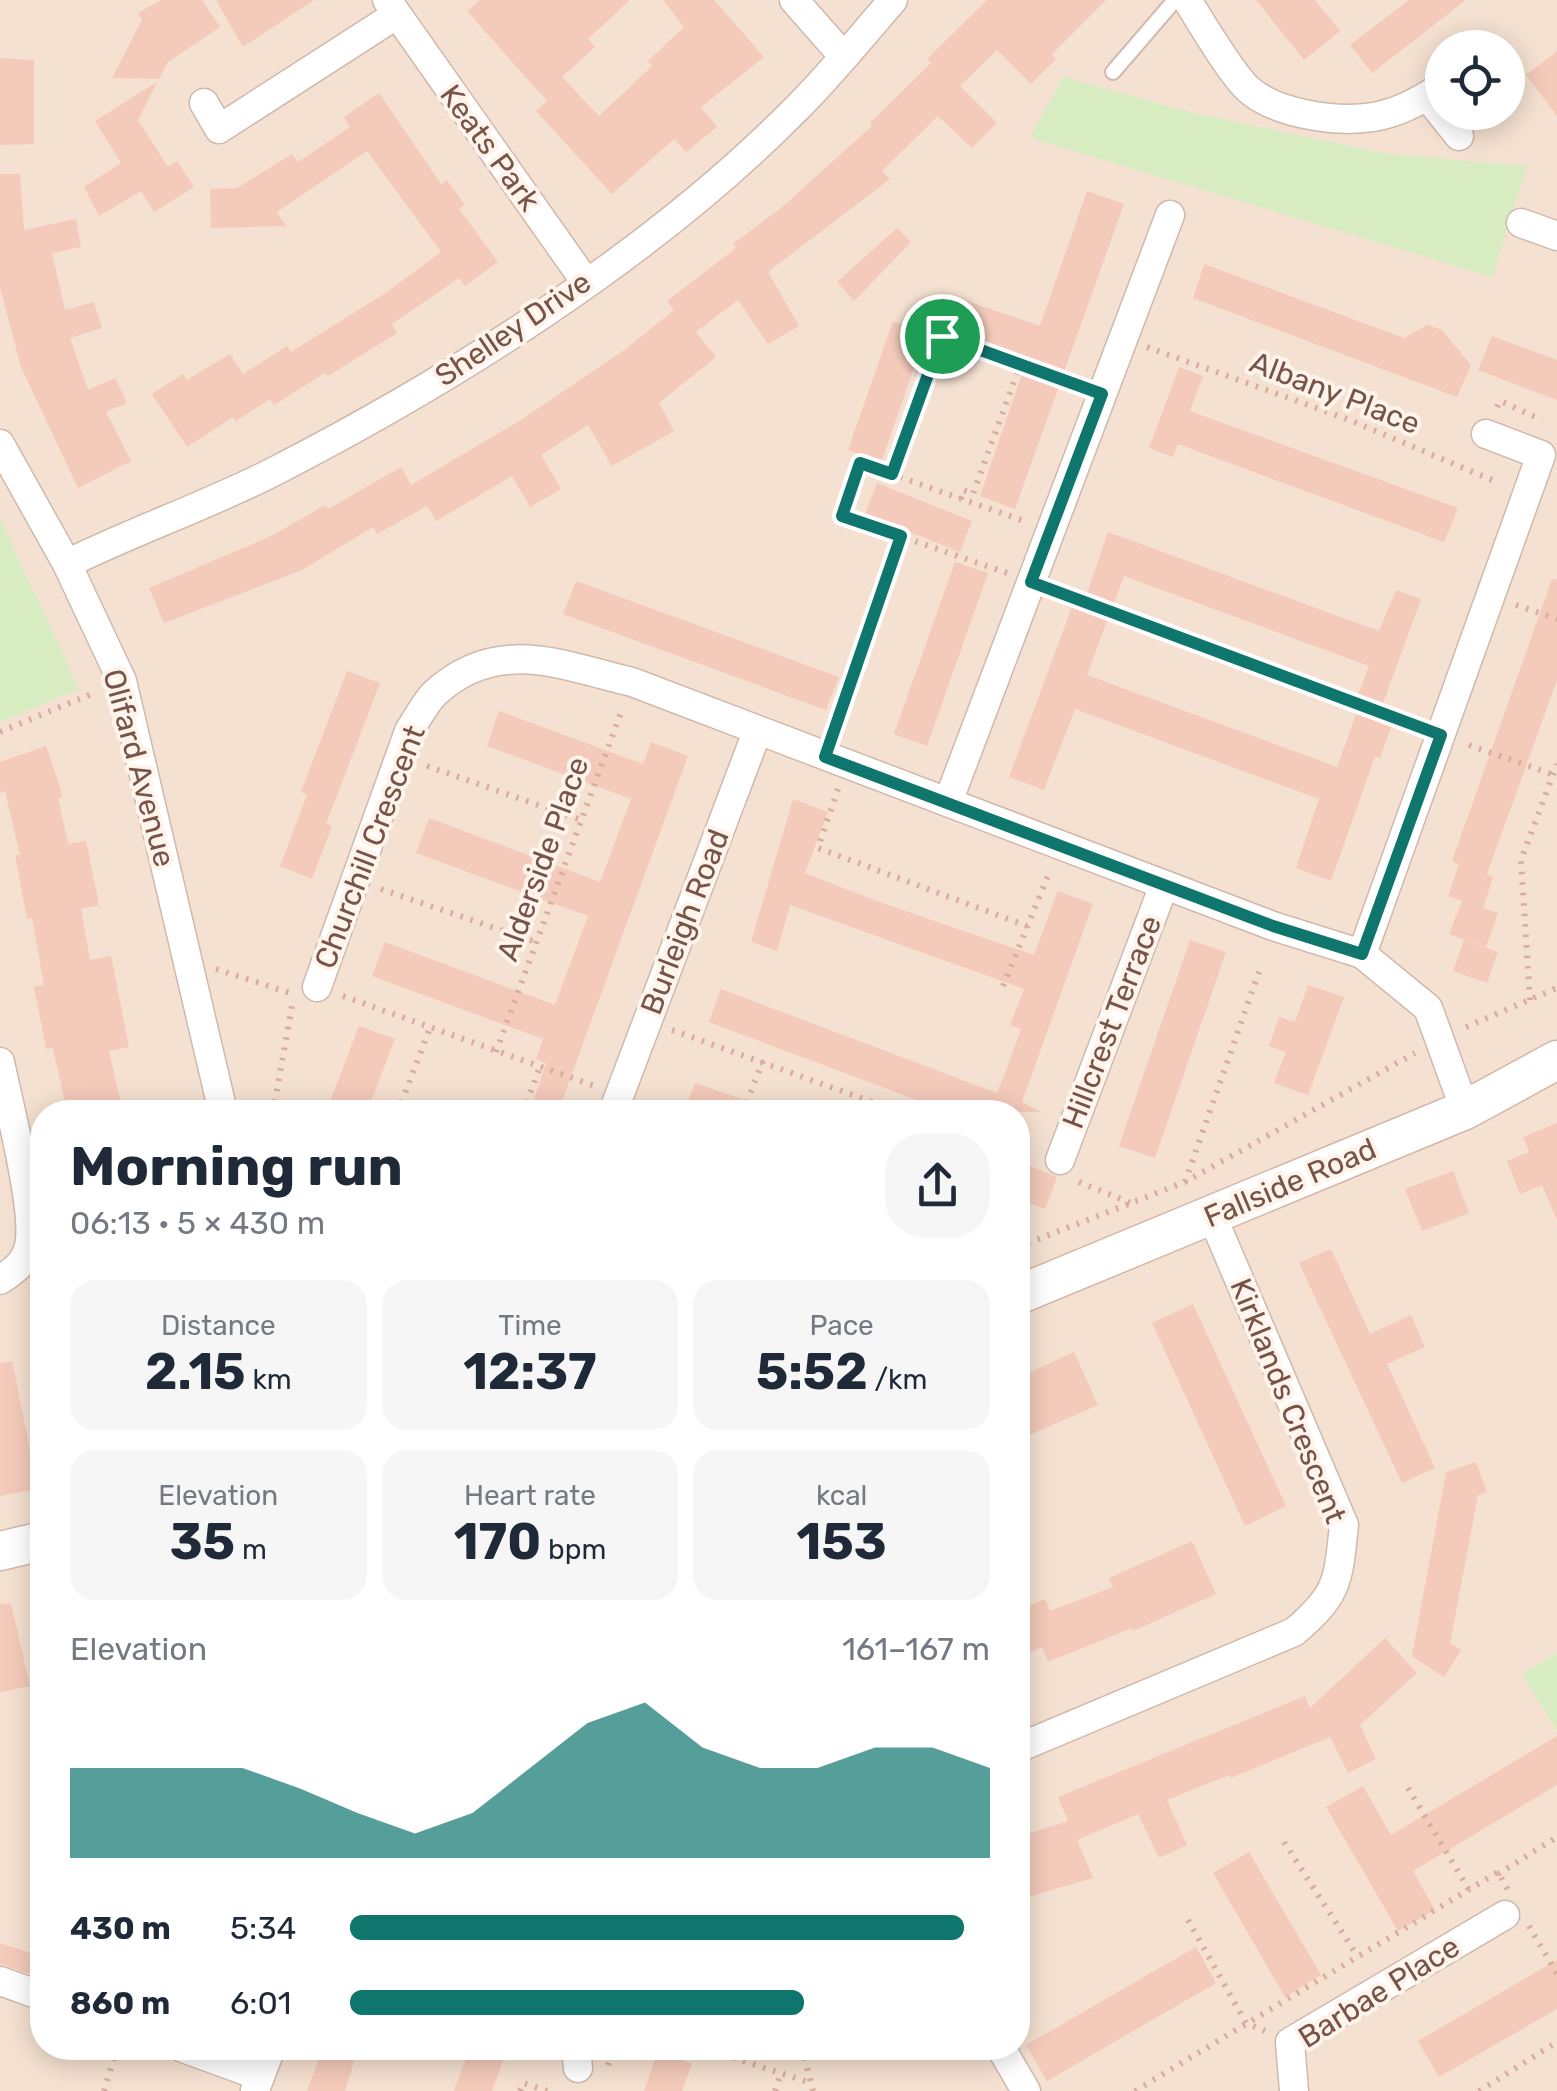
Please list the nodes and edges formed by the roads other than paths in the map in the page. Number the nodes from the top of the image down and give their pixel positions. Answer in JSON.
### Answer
{"nodes":[{"id":1,"x":794,"y":0,"type":"edge"},
{"id":2,"x":893,"y":0,"type":"edge"},
{"id":3,"x":1175,"y":0,"type":"edge"},
{"id":4,"x":1187,"y":0,"type":"edge"},
{"id":5,"x":392,"y":7,"type":"edge"},
{"id":6,"x":844,"y":57,"type":"junction"},
{"id":7,"x":1113,"y":72,"type":"dead end"},
{"id":8,"x":1425,"y":95,"type":"edge"},
{"id":9,"x":204,"y":103,"type":"dead end"},
{"id":10,"x":1455,"y":130,"type":"edge"},
{"id":11,"x":1458,"y":136,"type":"dead end"},
{"id":12,"x":1170,"y":214,"type":"dead end"},
{"id":13,"x":1521,"y":223,"type":"dead end"},
{"id":14,"x":1557,"y":236,"type":"edge"},
{"id":15,"x":585,"y":281,"type":"junction"},
{"id":16,"x":1486,"y":434,"type":"dead end"},
{"id":17,"x":0,"y":444,"type":"edge"},
{"id":18,"x":66,"y":564,"type":"junction"},
{"id":19,"x":757,"y":732,"type":"junction"},
{"id":20,"x":948,"y":802,"type":"junction"},
{"id":21,"x":1164,"y":885,"type":"junction"},
{"id":22,"x":1362,"y":954,"type":"junction"},
{"id":23,"x":306,"y":991,"type":"road end"},
{"id":24,"x":1557,"y":1060,"type":"edge"},
{"id":25,"x":0,"y":1062,"type":"edge"},
{"id":26,"x":220,"y":1100,"type":"edge"},
{"id":27,"x":618,"y":1100,"type":"edge"},
{"id":28,"x":1465,"y":1110,"type":"junction"},
{"id":29,"x":1060,"y":1160,"type":"dead end"},
{"id":30,"x":30,"y":1214,"type":"edge"},
{"id":31,"x":1212,"y":1216,"type":"junction"},
{"id":32,"x":30,"y":1233,"type":"edge"},
{"id":33,"x":0,"y":1280,"type":"edge"},
{"id":34,"x":1030,"y":1290,"type":"edge"},
{"id":35,"x":30,"y":1544,"type":"edge"},
{"id":36,"x":0,"y":1551,"type":"edge"},
{"id":37,"x":1030,"y":1743,"type":"edge"},
{"id":38,"x":1504,"y":1914,"type":"road end"},
{"id":39,"x":0,"y":1980,"type":"edge"},
{"id":40,"x":30,"y":1991,"type":"edge"},
{"id":41,"x":207,"y":2060,"type":"edge"},
{"id":42,"x":266,"y":2060,"type":"edge"},
{"id":43,"x":1009,"y":2060,"type":"edge"},
{"id":44,"x":257,"y":2084,"type":"edge"},
{"id":45,"x":1026,"y":2091,"type":"edge"},
{"id":46,"x":1294,"y":2091,"type":"edge"}],
"edges":[{"from":1,"to":6,"type":"street"},
{"from":2,"to":6,"type":"street","name":"Shelley Drive"},
{"from":3,"to":7,"type":"lane"},
{"from":4,"to":8,"type":"street"},
{"from":5,"to":9,"type":"street","name":"Keats Park"},
{"from":5,"to":15,"type":"street","name":"Keats Park"},
{"from":6,"to":15,"type":"street","name":"Shelley Drive"},
{"from":10,"to":11,"type":"street"},
{"from":12,"to":20,"type":"street"},
{"from":13,"to":14,"type":"street"},
{"from":15,"to":18,"type":"street","name":"Shelley Drive"},
{"from":16,"to":22,"type":"street"},
{"from":17,"to":18,"type":"street","name":"Olifard Avenue"},
{"from":18,"to":26,"type":"street","name":"Olifard Avenue"},
{"from":19,"to":20,"type":"street","name":"Churchill Crescent"},
{"from":19,"to":23,"type":"street","name":"Churchill Crescent"},
{"from":19,"to":27,"type":"street","name":"Burleigh Road"},
{"from":20,"to":21,"type":"street","name":"Churchill Crescent"},
{"from":21,"to":22,"type":"street","name":"Churchill Crescent"},
{"from":21,"to":29,"type":"street","name":"Hillcrest Terrace"},
{"from":22,"to":28,"type":"street","name":"Churchill Crescent"},
{"from":24,"to":28,"type":"street","name":"Fallside Road"},
{"from":25,"to":30,"type":"street"},
{"from":28,"to":31,"type":"street","name":"Fallside Road"},
{"from":31,"to":34,"type":"street","name":"Fallside Road"},
{"from":31,"to":37,"type":"street","name":"Kirklands Crescent"},
{"from":32,"to":33,"type":"street"},
{"from":35,"to":36,"type":"street"},
{"from":38,"to":46,"type":"street","name":"Barbae Place"},
{"from":39,"to":40,"type":"street"},
{"from":41,"to":44,"type":"street"},
{"from":42,"to":44,"type":"street"},
{"from":43,"to":45,"type":"street"}]}
